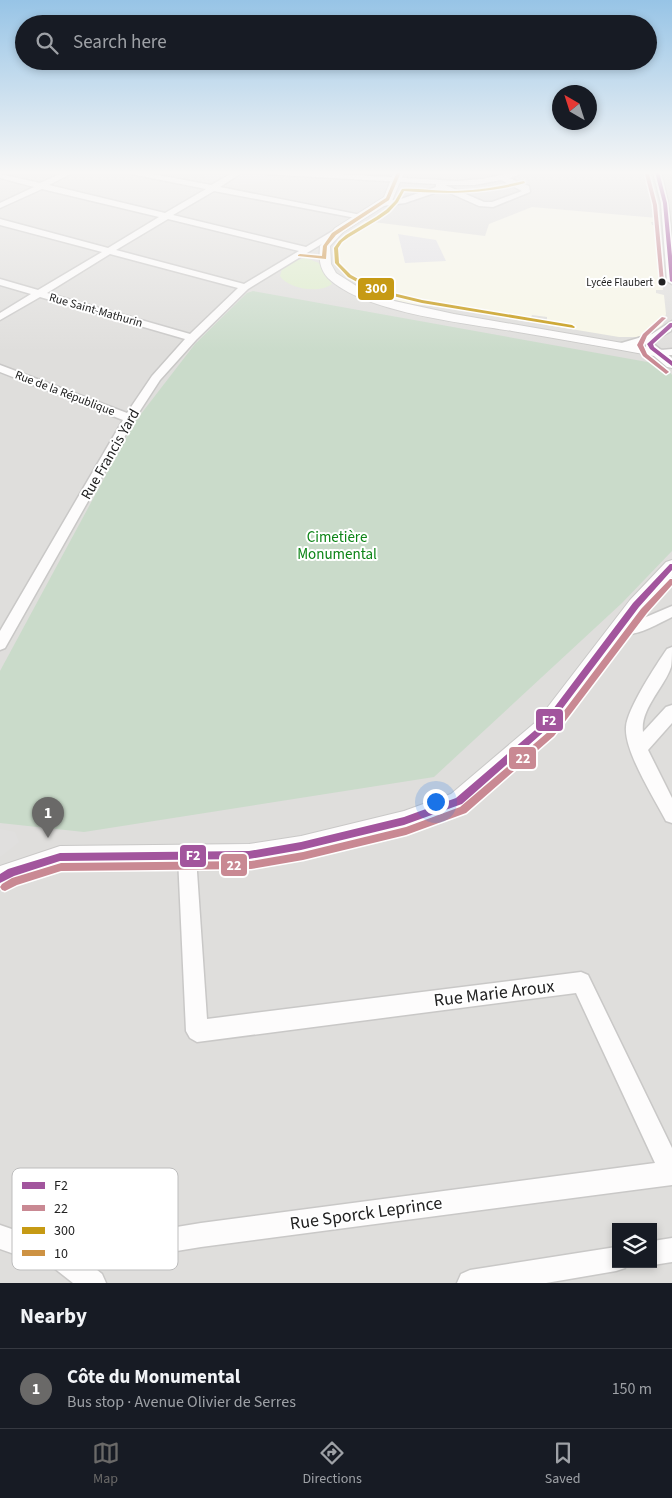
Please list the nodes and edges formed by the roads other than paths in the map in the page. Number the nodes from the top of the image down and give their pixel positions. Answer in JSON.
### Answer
{"nodes":[{"id":1,"x":37,"y":232,"type":"edge"},
{"id":2,"x":141,"y":232,"type":"edge"},
{"id":3,"x":230,"y":232,"type":"edge"},
{"id":4,"x":337,"y":232,"type":"edge"},
{"id":5,"x":670,"y":232,"type":"edge"},
{"id":6,"x":334,"y":234,"type":"junction"},
{"id":7,"x":109,"y":251,"type":"junction"},
{"id":8,"x":306,"y":251,"type":"junction"},
{"id":9,"x":324,"y":251,"type":"junction"},
{"id":10,"x":671,"y":255,"type":"edge"},
{"id":11,"x":672,"y":281,"type":"edge"},
{"id":12,"x":0,"y":282,"type":"edge"},
{"id":13,"x":247,"y":286,"type":"junction"},
{"id":14,"x":39,"y":294,"type":"junction"},
{"id":15,"x":0,"y":317,"type":"edge"},
{"id":16,"x":672,"y":324,"type":"edge"},
{"id":17,"x":655,"y":337,"type":"junction"},
{"id":18,"x":192,"y":338,"type":"junction"},
{"id":19,"x":622,"y":346,"type":"junction"},
{"id":20,"x":672,"y":352,"type":"edge"},
{"id":21,"x":658,"y":353,"type":"junction"},
{"id":22,"x":672,"y":364,"type":"edge"},
{"id":23,"x":0,"y":368,"type":"edge"},
{"id":24,"x":129,"y":418,"type":"junction"},
{"id":25,"x":672,"y":566,"type":"edge"},
{"id":26,"x":672,"y":611,"type":"edge"},
{"id":27,"x":620,"y":629,"type":"junction"},
{"id":28,"x":0,"y":644,"type":"edge"},
{"id":29,"x":672,"y":653,"type":"edge"},
{"id":30,"x":672,"y":712,"type":"edge"},
{"id":31,"x":638,"y":749,"type":"junction"},
{"id":32,"x":672,"y":815,"type":"edge"},
{"id":33,"x":187,"y":857,"type":"junction"},
{"id":34,"x":6,"y":876,"type":"edge"},
{"id":35,"x":672,"y":1173,"type":"edge"},
{"id":36,"x":0,"y":1237,"type":"edge"},
{"id":37,"x":178,"y":1239,"type":"edge"},
{"id":38,"x":12,"y":1241,"type":"edge"},
{"id":39,"x":672,"y":1250,"type":"edge"},
{"id":40,"x":657,"y":1252,"type":"edge"},
{"id":41,"x":612,"y":1260,"type":"edge"},
{"id":42,"x":76,"y":1270,"type":"edge"},
{"id":43,"x":93,"y":1283,"type":"edge"},
{"id":44,"x":470,"y":1283,"type":"edge"}],
"edges":[{"from":1,"to":7,"type":"street"},
{"from":2,"to":7,"type":"street"},
{"from":3,"to":8,"type":"street"},
{"from":4,"to":6,"type":"street"},
{"from":5,"to":10,"type":"street"},
{"from":6,"to":8,"type":"street","name":"Rue Francis Yard"},
{"from":6,"to":9,"type":"street"},
{"from":7,"to":13,"type":"street"},
{"from":7,"to":14,"type":"street"},
{"from":8,"to":9,"type":"street"},
{"from":8,"to":13,"type":"street","name":"Rue Francis Yard"},
{"from":9,"to":19,"type":"street"},
{"from":10,"to":11,"type":"street"},
{"from":12,"to":14,"type":"street","name":"Rue Saint-Mathurin"},
{"from":13,"to":18,"type":"street","name":"Rue Francis Yard"},
{"from":14,"to":15,"type":"street"},
{"from":14,"to":18,"type":"street","name":"Rue Saint-Mathurin"},
{"from":16,"to":17,"type":"street"},
{"from":17,"to":19,"type":"street"},
{"from":17,"to":21,"type":"street"},
{"from":18,"to":24,"type":"street","name":"Rue Francis Yard"},
{"from":19,"to":21,"type":"street"},
{"from":20,"to":21,"type":"street"},
{"from":21,"to":22,"type":"street"},
{"from":23,"to":24,"type":"street","name":"Rue de la République"},
{"from":24,"to":28,"type":"street","name":"Rue Francis Yard"},
{"from":25,"to":27,"type":"street"},
{"from":26,"to":27,"type":"street"},
{"from":27,"to":33,"type":"street"},
{"from":29,"to":31,"type":"street"},
{"from":30,"to":31,"type":"street"},
{"from":31,"to":32,"type":"street"},
{"from":33,"to":34,"type":"street"},
{"from":33,"to":35,"type":"street","name":"Rue Marie Aroux"},
{"from":35,"to":37,"type":"street","name":"Rue Sporck Leprince"},
{"from":36,"to":38,"type":"street"},
{"from":39,"to":40,"type":"street"},
{"from":41,"to":44,"type":"street"},
{"from":42,"to":43,"type":"street"}]}
